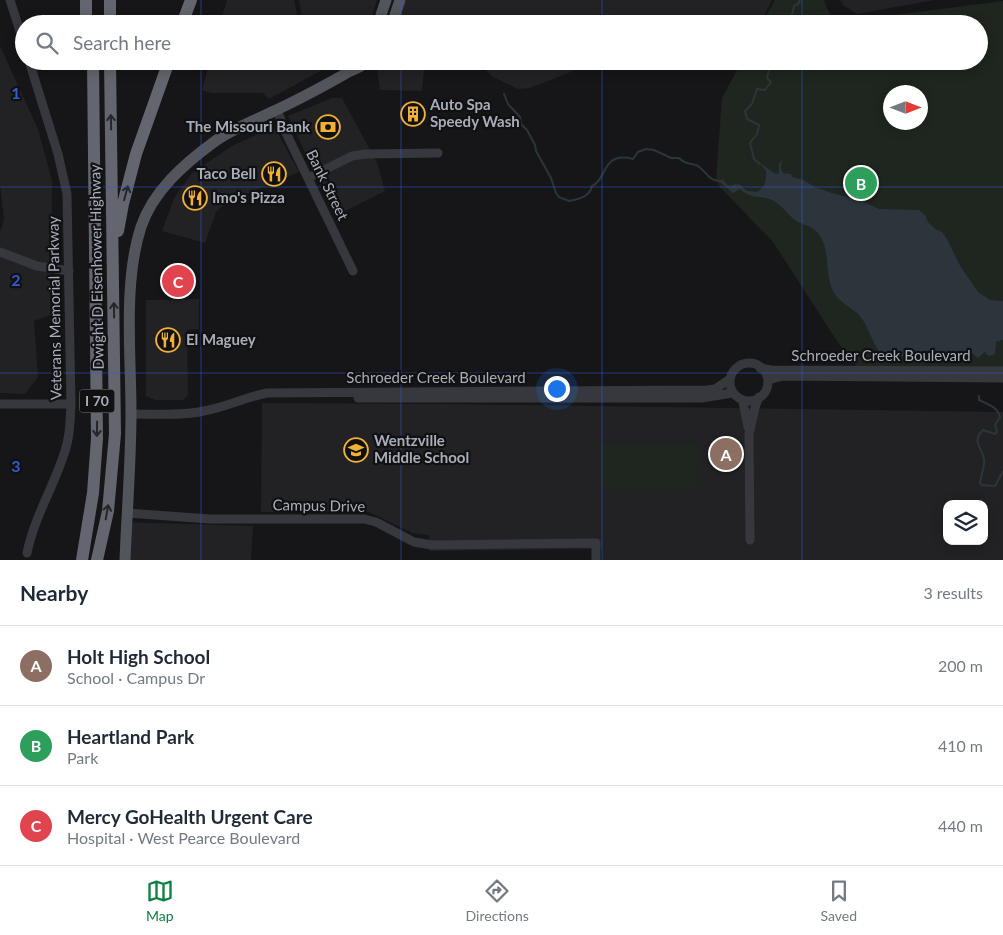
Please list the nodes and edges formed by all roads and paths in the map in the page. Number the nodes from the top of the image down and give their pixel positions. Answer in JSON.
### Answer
{"nodes":[{"id":1,"x":10,"y":0,"type":"edge"},
{"id":2,"x":86,"y":0,"type":"edge"},
{"id":3,"x":92,"y":0,"type":"edge"},
{"id":4,"x":110,"y":0,"type":"edge"},
{"id":5,"x":191,"y":0,"type":"edge"},
{"id":6,"x":386,"y":0,"type":"edge"},
{"id":7,"x":390,"y":0,"type":"edge"},
{"id":8,"x":400,"y":0,"type":"edge"},
{"id":9,"x":86,"y":15,"type":"edge"},
{"id":10,"x":92,"y":15,"type":"edge"},
{"id":11,"x":110,"y":15,"type":"edge"},
{"id":12,"x":185,"y":15,"type":"edge"},
{"id":13,"x":381,"y":15,"type":"edge"},
{"id":14,"x":388,"y":15,"type":"edge"},
{"id":15,"x":395,"y":15,"type":"edge"},
{"id":16,"x":15,"y":16,"type":"edge"},
{"id":17,"x":32,"y":70,"type":"edge"},
{"id":18,"x":87,"y":70,"type":"edge"},
{"id":19,"x":93,"y":70,"type":"edge"},
{"id":20,"x":110,"y":70,"type":"edge"},
{"id":21,"x":166,"y":70,"type":"edge"},
{"id":22,"x":348,"y":70,"type":"edge"},
{"id":23,"x":353,"y":70,"type":"edge"},
{"id":24,"x":346,"y":73,"type":"junction"},
{"id":25,"x":277,"y":110,"type":"junction"},
{"id":26,"x":94,"y":139,"type":"junction"},
{"id":27,"x":438,"y":153,"type":"dead end"},
{"id":28,"x":308,"y":178,"type":"junction"},
{"id":29,"x":0,"y":252,"type":"edge"},
{"id":30,"x":113,"y":258,"type":"junction"},
{"id":31,"x":69,"y":271,"type":"junction"},
{"id":32,"x":353,"y":271,"type":"dead end"},
{"id":33,"x":760,"y":368,"type":"junction"},
{"id":34,"x":1003,"y":371,"type":"edge"},
{"id":35,"x":1003,"y":378,"type":"edge"},
{"id":36,"x":730,"y":379,"type":"junction"},
{"id":37,"x":768,"y":380,"type":"junction"},
{"id":38,"x":732,"y":393,"type":"junction"},
{"id":39,"x":759,"y":398,"type":"junction"},
{"id":40,"x":741,"y":399,"type":"junction"},
{"id":41,"x":0,"y":404,"type":"edge"},
{"id":42,"x":70,"y":404,"type":"junction"},
{"id":43,"x":231,"y":406,"type":"junction"},
{"id":44,"x":131,"y":414,"type":"junction"},
{"id":45,"x":749,"y":434,"type":"junction"},
{"id":46,"x":127,"y":513,"type":"junction"},
{"id":47,"x":750,"y":540,"type":"dead end"},
{"id":48,"x":27,"y":553,"type":"dead end"},
{"id":49,"x":82,"y":560,"type":"edge"},
{"id":50,"x":97,"y":560,"type":"edge"},
{"id":51,"x":125,"y":560,"type":"edge"},
{"id":52,"x":596,"y":560,"type":"edge"}],
"edges":[{"from":1,"to":16,"type":"street"},
{"from":2,"to":9,"type":"highway"},
{"from":3,"to":10,"type":"highway"},
{"from":4,"to":11,"type":"highway"},
{"from":5,"to":12,"type":"highway"},
{"from":6,"to":13,"type":"main road"},
{"from":7,"to":14,"type":"main road"},
{"from":8,"to":15,"type":"main road"},
{"from":17,"to":31,"type":"street","name":"Veterans Memorial Parkway"},
{"from":18,"to":26,"type":"highway"},
{"from":19,"to":26,"type":"highway","name":"Dwight D Eisenhower Highway","number":"I 70"},
{"from":30,"to":20,"type":"highway","name":"Dwight D Eisenhower Highway","number":"I 70","one_way":true},
{"from":30,"to":21,"type":"highway","one_way":true},
{"from":22,"to":24,"type":"main road"},
{"from":23,"to":24,"type":"main road"},
{"from":24,"to":25,"type":"main road"},
{"from":25,"to":28,"type":"street","name":"Bank Street"},
{"from":25,"to":44,"type":"main road"},
{"from":26,"to":49,"type":"highway","name":"Dwight D Eisenhower Highway","number":"I 70","one_way":true},
{"from":27,"to":28,"type":"street"},
{"from":28,"to":32,"type":"street","name":"Bank Street"},
{"from":29,"to":31,"type":"street"},
{"from":50,"to":30,"type":"highway","name":"Dwight D Eisenhower Highway","number":"I 70","one_way":true},
{"from":31,"to":42,"type":"street","name":"Veterans Memorial Parkway"},
{"from":33,"to":34,"type":"street","name":"Schroeder Creek Boulevard"},
{"from":33,"to":36,"type":"street"},
{"from":33,"to":37,"type":"street"},
{"from":35,"to":37,"type":"street","name":"Schroeder Creek Boulevard"},
{"from":36,"to":38,"type":"street"},
{"from":36,"to":43,"type":"street","name":"Schroeder Creek Boulevard"},
{"from":37,"to":39,"type":"street"},
{"from":38,"to":40,"type":"street"},
{"from":38,"to":43,"type":"street","name":"Schroeder Creek Boulevard"},
{"from":39,"to":40,"type":"street"},
{"from":39,"to":45,"type":"street"},
{"from":40,"to":45,"type":"street"},
{"from":41,"to":42,"type":"street"},
{"from":42,"to":48,"type":"street","name":"Veterans Memorial Parkway"},
{"from":43,"to":44,"type":"street","name":"Schroeder Creek Boulevard"},
{"from":44,"to":46,"type":"main road"},
{"from":45,"to":47,"type":"street"},
{"from":46,"to":51,"type":"main road"},
{"from":46,"to":52,"type":"street","name":"Campus Drive"}]}
